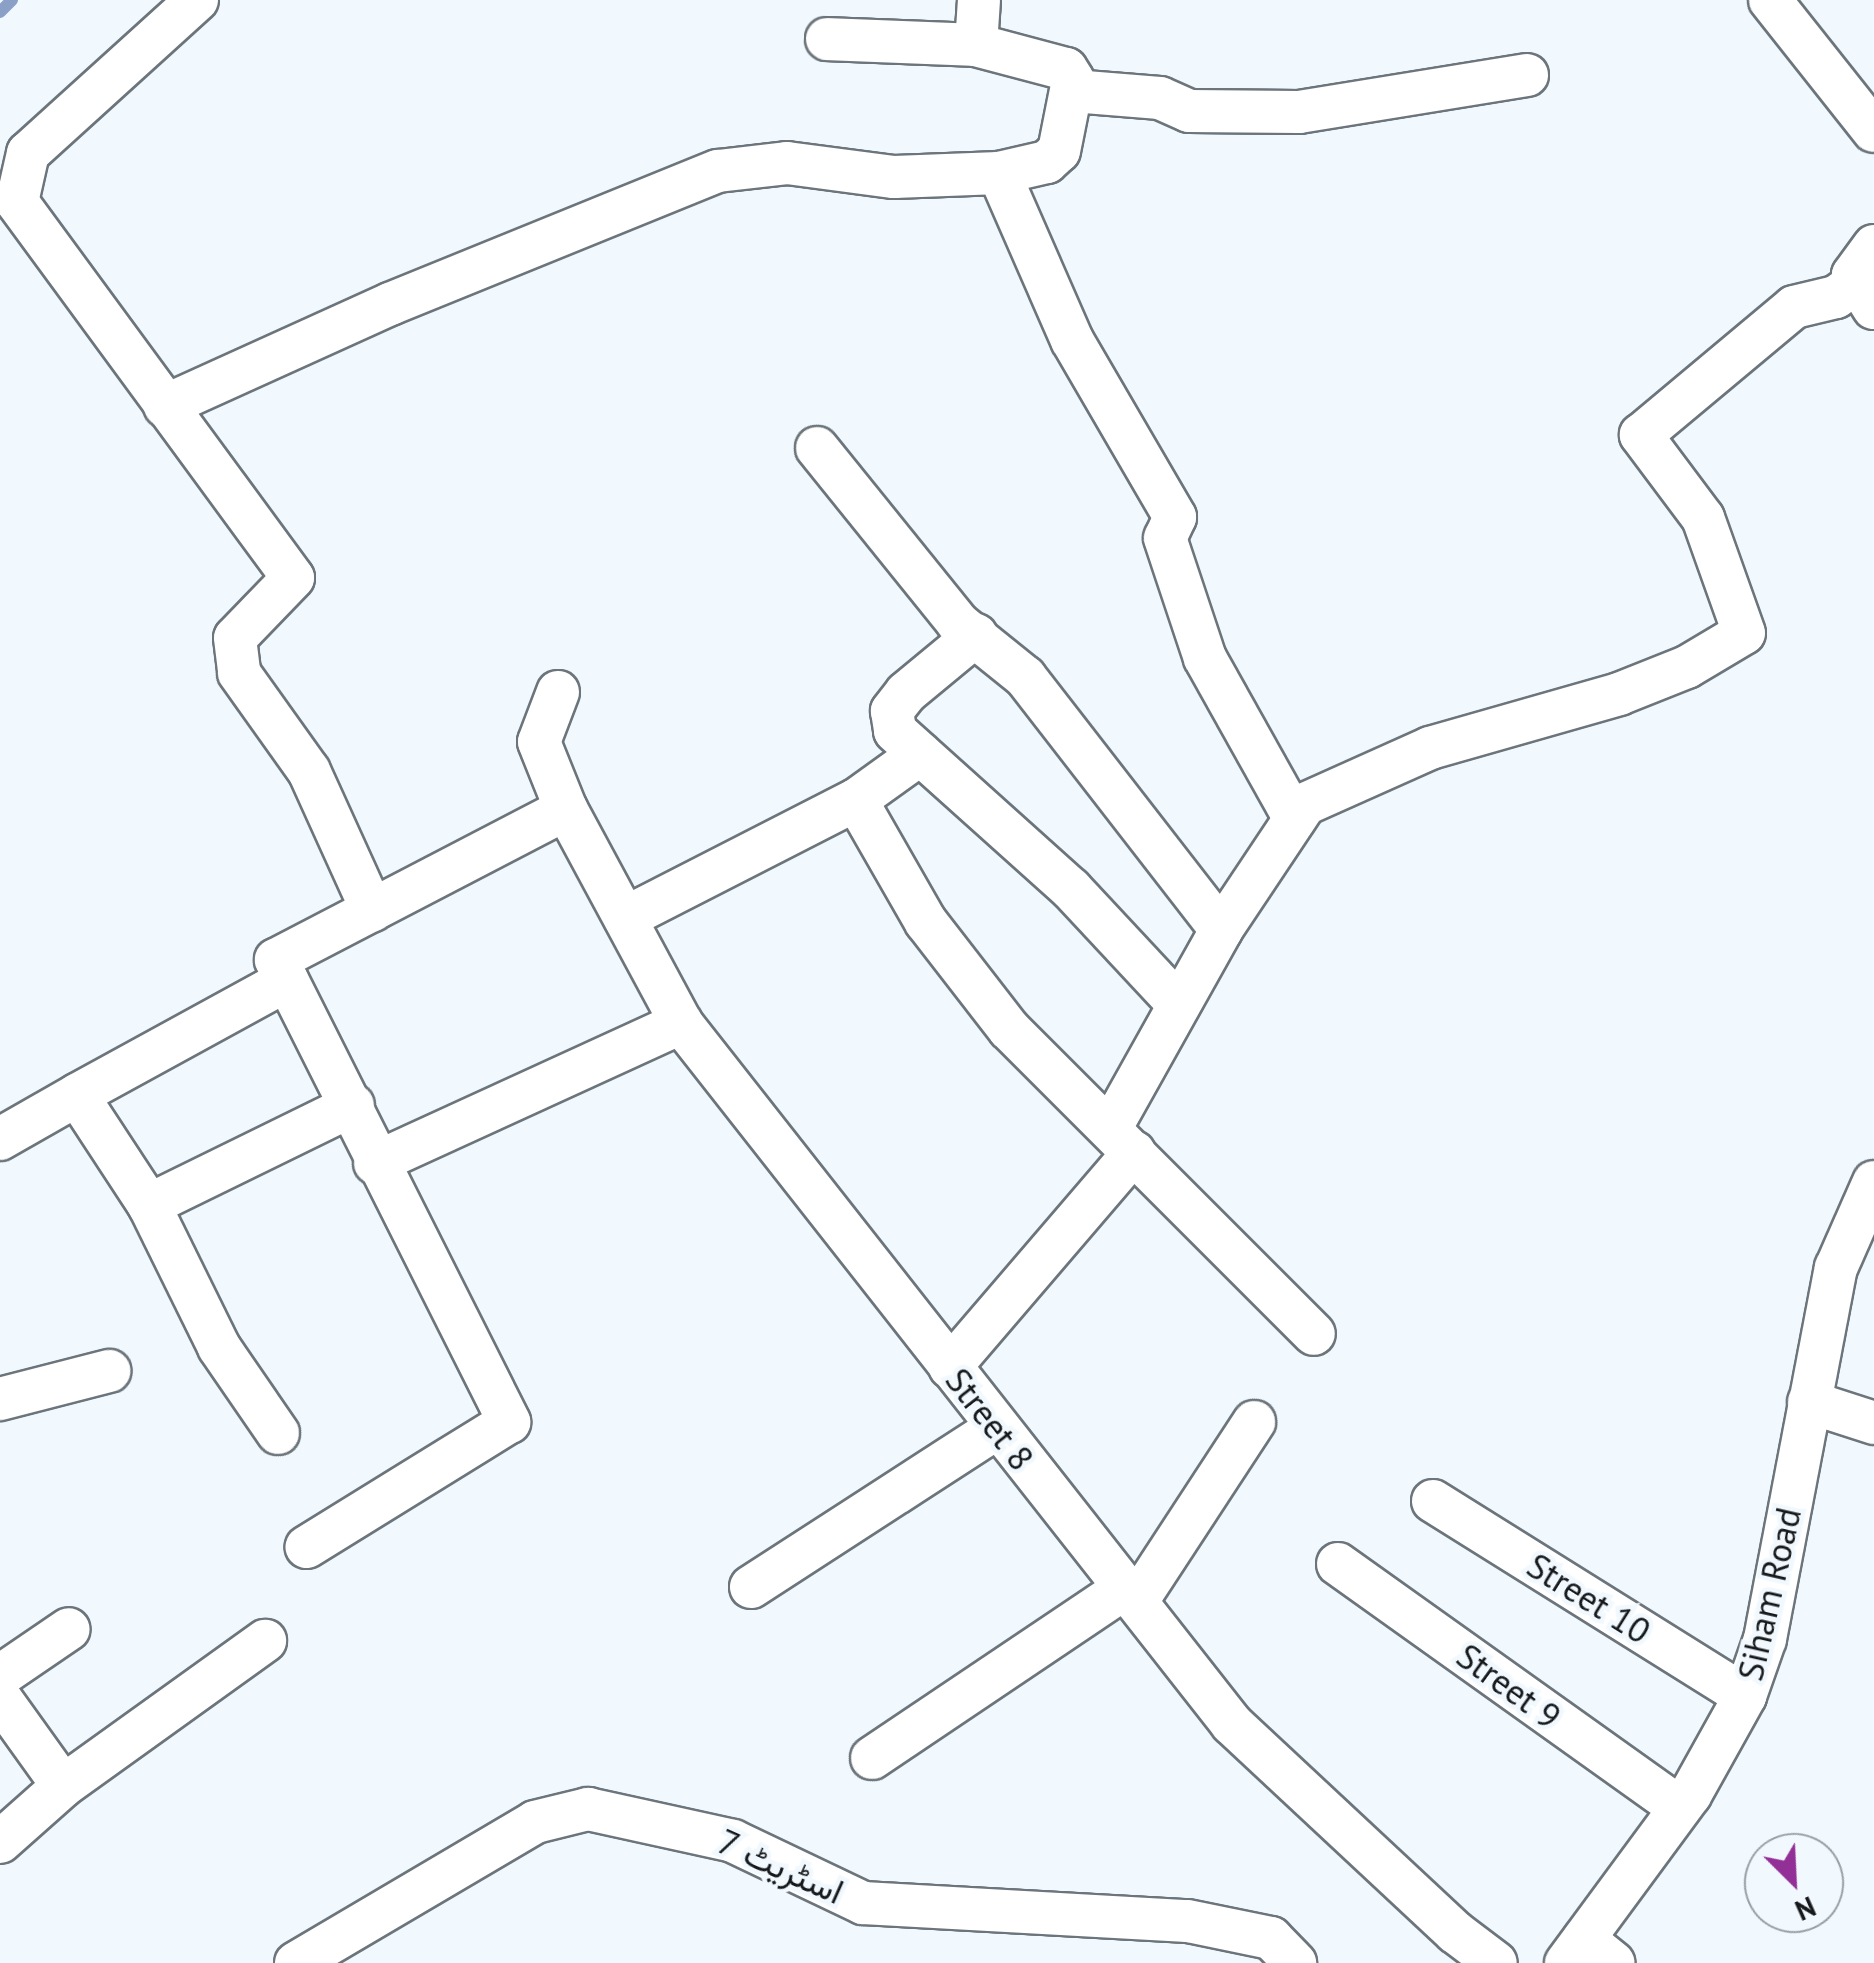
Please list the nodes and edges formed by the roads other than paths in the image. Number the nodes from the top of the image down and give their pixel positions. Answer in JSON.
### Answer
{"nodes":[{"id":1,"x":196,"y":0,"type":"edge"},
{"id":2,"x":979,"y":0,"type":"edge"},
{"id":3,"x":1770,"y":0,"type":"edge"},
{"id":4,"x":827,"y":39,"type":"dead end"},
{"id":5,"x":976,"y":45,"type":"junction"},
{"id":6,"x":1527,"y":75,"type":"dead end"},
{"id":7,"x":1073,"y":91,"type":"junction"},
{"id":8,"x":1874,"y":131,"type":"edge"},
{"id":9,"x":999,"y":172,"type":"junction"},
{"id":10,"x":1874,"y":246,"type":"edge"},
{"id":11,"x":1865,"y":296,"type":"edge"},
{"id":12,"x":166,"y":406,"type":"junction"},
{"id":13,"x":817,"y":448,"type":"dead end"},
{"id":14,"x":976,"y":634,"type":"junction"},
{"id":15,"x":558,"y":692,"type":"dead end"},
{"id":16,"x":920,"y":754,"type":"junction"},
{"id":17,"x":856,"y":800,"type":"junction"},
{"id":18,"x":566,"y":809,"type":"junction"},
{"id":19,"x":1295,"y":819,"type":"junction"},
{"id":20,"x":372,"y":910,"type":"junction"},
{"id":21,"x":625,"y":918,"type":"junction"},
{"id":22,"x":1221,"y":930,"type":"junction"},
{"id":23,"x":287,"y":980,"type":"junction"},
{"id":24,"x":1179,"y":1005,"type":"junction"},
{"id":25,"x":680,"y":1023,"type":"junction"},
{"id":26,"x":77,"y":1095,"type":"junction"},
{"id":27,"x":353,"y":1105,"type":"junction"},
{"id":28,"x":3,"y":1127,"type":"edge"},
{"id":29,"x":1122,"y":1140,"type":"junction"},
{"id":30,"x":375,"y":1163,"type":"junction"},
{"id":31,"x":1874,"y":1182,"type":"edge"},
{"id":32,"x":149,"y":1205,"type":"junction"},
{"id":33,"x":1314,"y":1334,"type":"dead end"},
{"id":34,"x":950,"y":1367,"type":"junction"},
{"id":35,"x":110,"y":1371,"type":"dead end"},
{"id":36,"x":0,"y":1398,"type":"edge"},
{"id":37,"x":1809,"y":1402,"type":"junction"},
{"id":38,"x":1254,"y":1422,"type":"dead end"},
{"id":39,"x":1874,"y":1423,"type":"edge"},
{"id":40,"x":995,"y":1429,"type":"junction"},
{"id":41,"x":278,"y":1433,"type":"dead end"},
{"id":42,"x":1433,"y":1501,"type":"dead end"},
{"id":43,"x":307,"y":1546,"type":"dead end"},
{"id":44,"x":1338,"y":1564,"type":"dead end"},
{"id":45,"x":751,"y":1588,"type":"dead end"},
{"id":46,"x":1131,"y":1594,"type":"junction"},
{"id":47,"x":69,"y":1629,"type":"dead end"},
{"id":48,"x":265,"y":1641,"type":"dead end"},
{"id":49,"x":0,"y":1676,"type":"edge"},
{"id":50,"x":1745,"y":1696,"type":"junction"},
{"id":51,"x":0,"y":1698,"type":"edge"},
{"id":52,"x":872,"y":1758,"type":"dead end"},
{"id":53,"x":63,"y":1786,"type":"junction"},
{"id":54,"x":1680,"y":1808,"type":"junction"},
{"id":55,"x":0,"y":1842,"type":"edge"},
{"id":56,"x":1588,"y":1955,"type":"edge"},
{"id":57,"x":296,"y":1963,"type":"edge"},
{"id":58,"x":1295,"y":1963,"type":"edge"},
{"id":59,"x":1496,"y":1963,"type":"edge"}],
"edges":[{"from":1,"to":12,"type":"street"},
{"from":2,"to":5,"type":"street"},
{"from":3,"to":8,"type":"street"},
{"from":4,"to":5,"type":"street"},
{"from":5,"to":7,"type":"street"},
{"from":6,"to":7,"type":"street"},
{"from":7,"to":9,"type":"street"},
{"from":9,"to":12,"type":"street"},
{"from":9,"to":19,"type":"street"},
{"from":10,"to":11,"type":"street"},
{"from":11,"to":19,"type":"street"},
{"from":12,"to":20,"type":"street"},
{"from":13,"to":14,"type":"street"},
{"from":14,"to":16,"type":"street"},
{"from":14,"to":22,"type":"street"},
{"from":15,"to":18,"type":"street","name":"Street 8"},
{"from":16,"to":17,"type":"street"},
{"from":16,"to":24,"type":"street"},
{"from":17,"to":21,"type":"street"},
{"from":17,"to":29,"type":"street"},
{"from":18,"to":20,"type":"street"},
{"from":18,"to":21,"type":"street","name":"Street 8"},
{"from":19,"to":22,"type":"street"},
{"from":20,"to":23,"type":"street"},
{"from":21,"to":25,"type":"street","name":"Street 8"},
{"from":22,"to":24,"type":"street"},
{"from":23,"to":26,"type":"street"},
{"from":23,"to":27,"type":"street"},
{"from":24,"to":29,"type":"street"},
{"from":25,"to":30,"type":"street"},
{"from":25,"to":34,"type":"street","name":"Street 8"},
{"from":26,"to":28,"type":"street"},
{"from":26,"to":32,"type":"street"},
{"from":27,"to":30,"type":"street"},
{"from":27,"to":32,"type":"street"},
{"from":29,"to":33,"type":"street"},
{"from":29,"to":34,"type":"street"},
{"from":30,"to":43,"type":"street"},
{"from":31,"to":37,"type":"street","name":"Siham Road"},
{"from":32,"to":41,"type":"street"},
{"from":34,"to":40,"type":"street","name":"Street 8"},
{"from":35,"to":36,"type":"street"},
{"from":37,"to":39,"type":"street"},
{"from":37,"to":50,"type":"street","name":"Siham Road"},
{"from":38,"to":46,"type":"street"},
{"from":40,"to":45,"type":"street"},
{"from":40,"to":46,"type":"street","name":"Street 8"},
{"from":42,"to":50,"type":"street","name":"Street 10"},
{"from":44,"to":54,"type":"street","name":"Street 9"},
{"from":46,"to":52,"type":"street"},
{"from":46,"to":59,"type":"street","name":"Street 8"},
{"from":47,"to":49,"type":"street"},
{"from":48,"to":53,"type":"street"},
{"from":50,"to":54,"type":"street","name":"Siham Road"},
{"from":51,"to":53,"type":"street"},
{"from":53,"to":55,"type":"street"},
{"from":54,"to":56,"type":"street","name":"Siham Road"},
{"from":57,"to":58,"type":"street","name":"اسٹریٹ 7"}]}
